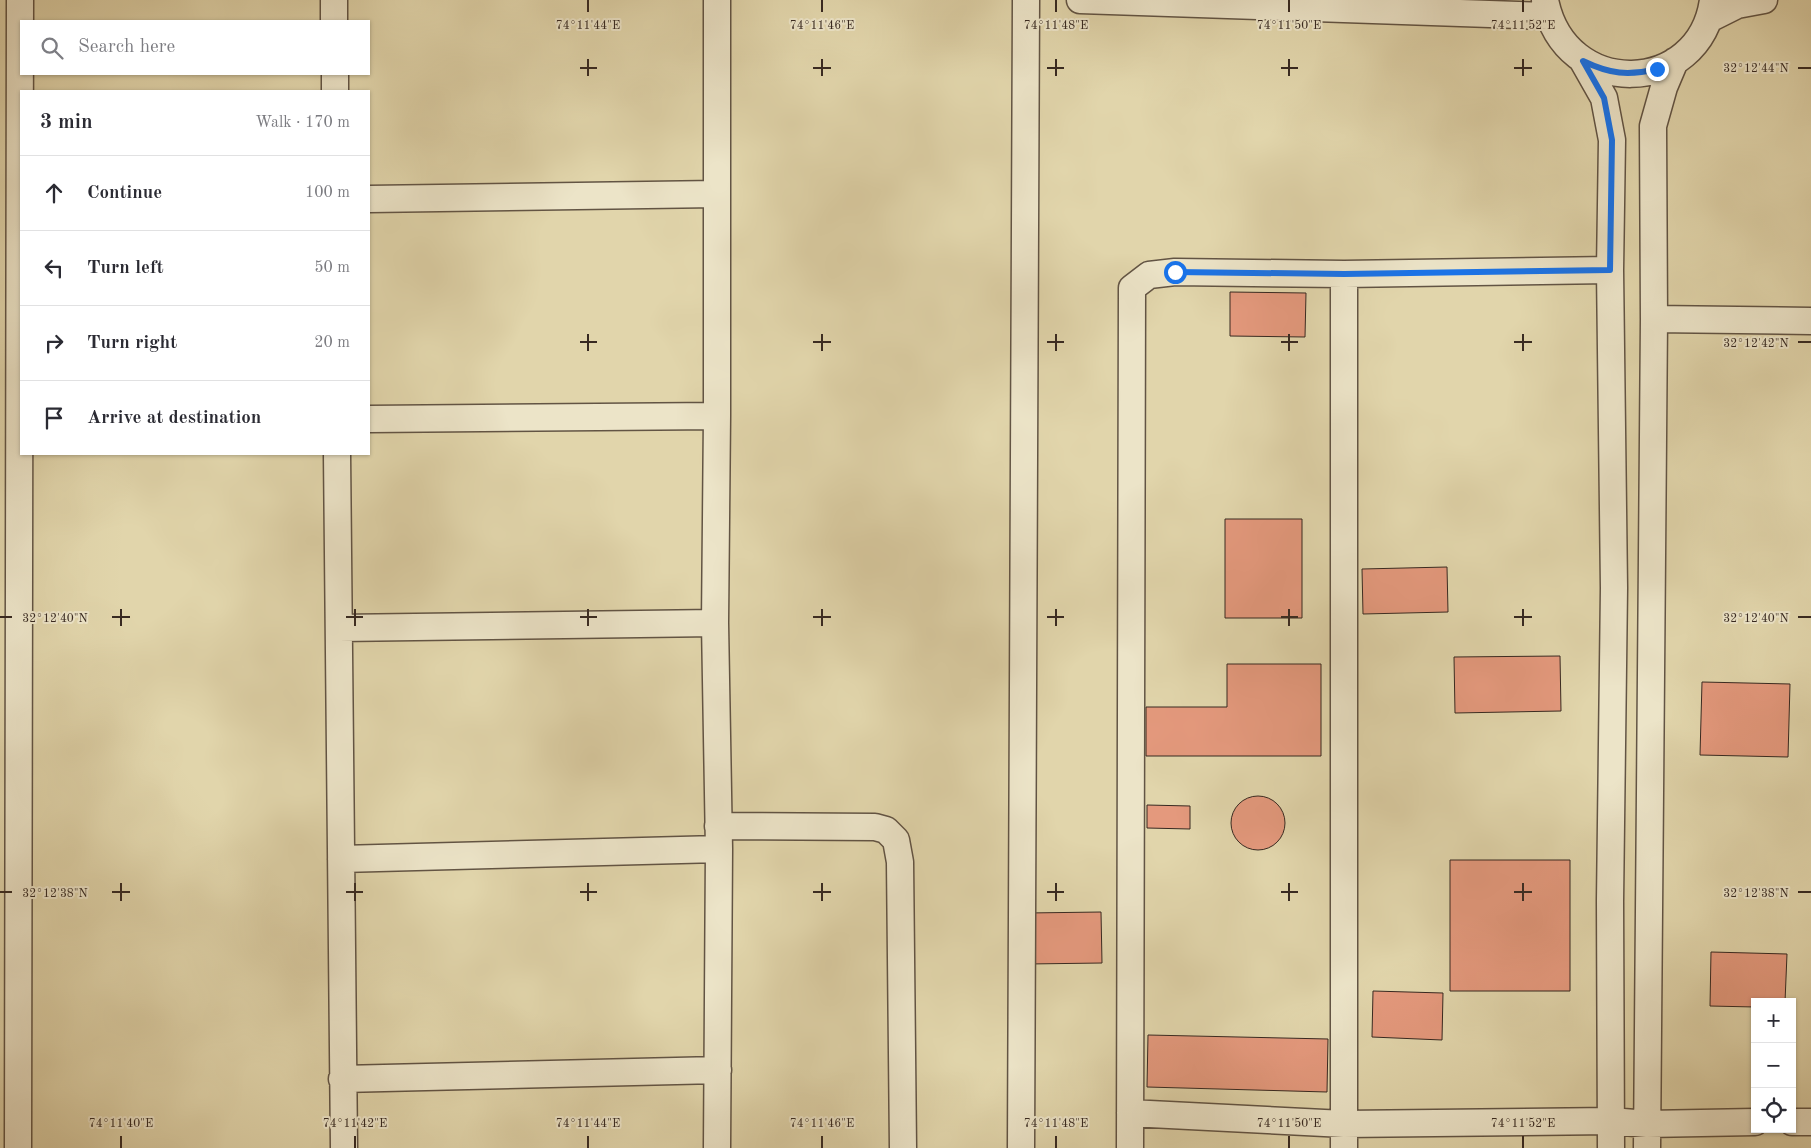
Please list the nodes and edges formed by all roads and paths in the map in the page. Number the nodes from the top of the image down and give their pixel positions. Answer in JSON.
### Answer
{"nodes":[{"id":1,"x":20,"y":0,"type":"edge"},
{"id":2,"x":334,"y":0,"type":"edge"},
{"id":3,"x":717,"y":0,"type":"edge"},
{"id":4,"x":1026,"y":0,"type":"edge"},
{"id":5,"x":1080,"y":0,"type":"edge"},
{"id":6,"x":1764,"y":0,"type":"edge"},
{"id":7,"x":1546,"y":8,"type":"edge"},
{"id":8,"x":1711,"y":10,"type":"edge"},
{"id":9,"x":334,"y":20,"type":"edge"},
{"id":10,"x":1583,"y":61,"type":"junction"},
{"id":11,"x":1675,"y":61,"type":"junction"},
{"id":12,"x":335,"y":75,"type":"edge"},
{"id":13,"x":10,"y":84,"type":"edge"},
{"id":14,"x":335,"y":90,"type":"edge"},
{"id":15,"x":716,"y":194,"type":"junction"},
{"id":16,"x":370,"y":199,"type":"edge"},
{"id":17,"x":1610,"y":270,"type":"junction"},
{"id":18,"x":1344,"y":274,"type":"junction"},
{"id":19,"x":1654,"y":319,"type":"junction"},
{"id":20,"x":1811,"y":321,"type":"edge"},
{"id":21,"x":717,"y":416,"type":"junction"},
{"id":22,"x":370,"y":419,"type":"edge"},
{"id":23,"x":337,"y":455,"type":"edge"},
{"id":24,"x":715,"y":623,"type":"junction"},
{"id":25,"x":339,"y":628,"type":"junction"},
{"id":26,"x":718,"y":837,"type":"junction"},
{"id":27,"x":341,"y":859,"type":"junction"},
{"id":28,"x":718,"y":1070,"type":"junction"},
{"id":29,"x":342,"y":1079,"type":"junction"},
{"id":30,"x":1130,"y":1113,"type":"junction"},
{"id":31,"x":1612,"y":1120,"type":"junction"},
{"id":32,"x":1796,"y":1122,"type":"edge"},
{"id":33,"x":1811,"y":1122,"type":"edge"},
{"id":34,"x":1751,"y":1123,"type":"edge"},
{"id":35,"x":1344,"y":1136,"type":"edge"},
{"id":36,"x":1647,"y":1136,"type":"edge"},
{"id":37,"x":18,"y":1148,"type":"edge"},
{"id":38,"x":344,"y":1148,"type":"edge"},
{"id":39,"x":717,"y":1148,"type":"edge"},
{"id":40,"x":903,"y":1148,"type":"edge"},
{"id":41,"x":1021,"y":1148,"type":"edge"},
{"id":42,"x":1130,"y":1148,"type":"edge"},
{"id":43,"x":1611,"y":1148,"type":"edge"}],
"edges":[{"from":1,"to":13,"type":"street"},
{"from":2,"to":9,"type":"street"},
{"from":3,"to":15,"type":"street"},
{"from":4,"to":41,"type":"street"},
{"from":5,"to":7,"type":"street"},
{"from":6,"to":8,"type":"street"},
{"from":7,"to":10,"type":"street"},
{"from":8,"to":11,"type":"street"},
{"from":10,"to":11,"type":"street"},
{"from":10,"to":17,"type":"street"},
{"from":11,"to":19,"type":"street"},
{"from":12,"to":14,"type":"street"},
{"from":13,"to":37,"type":"street"},
{"from":15,"to":16,"type":"street"},
{"from":15,"to":21,"type":"street"},
{"from":17,"to":18,"type":"street"},
{"from":17,"to":31,"type":"street"},
{"from":18,"to":30,"type":"street"},
{"from":18,"to":35,"type":"street"},
{"from":19,"to":20,"type":"street"},
{"from":19,"to":36,"type":"street"},
{"from":21,"to":22,"type":"street"},
{"from":21,"to":24,"type":"street"},
{"from":23,"to":25,"type":"street"},
{"from":24,"to":25,"type":"street"},
{"from":24,"to":26,"type":"street"},
{"from":25,"to":27,"type":"street"},
{"from":26,"to":27,"type":"street"},
{"from":26,"to":28,"type":"street"},
{"from":26,"to":40,"type":"street"},
{"from":27,"to":29,"type":"street"},
{"from":28,"to":29,"type":"street"},
{"from":28,"to":39,"type":"street"},
{"from":29,"to":38,"type":"street"},
{"from":30,"to":35,"type":"street"},
{"from":30,"to":42,"type":"street"},
{"from":31,"to":35,"type":"street"},
{"from":31,"to":36,"type":"street"},
{"from":31,"to":43,"type":"street"},
{"from":32,"to":33,"type":"street"},
{"from":34,"to":36,"type":"street"}]}
